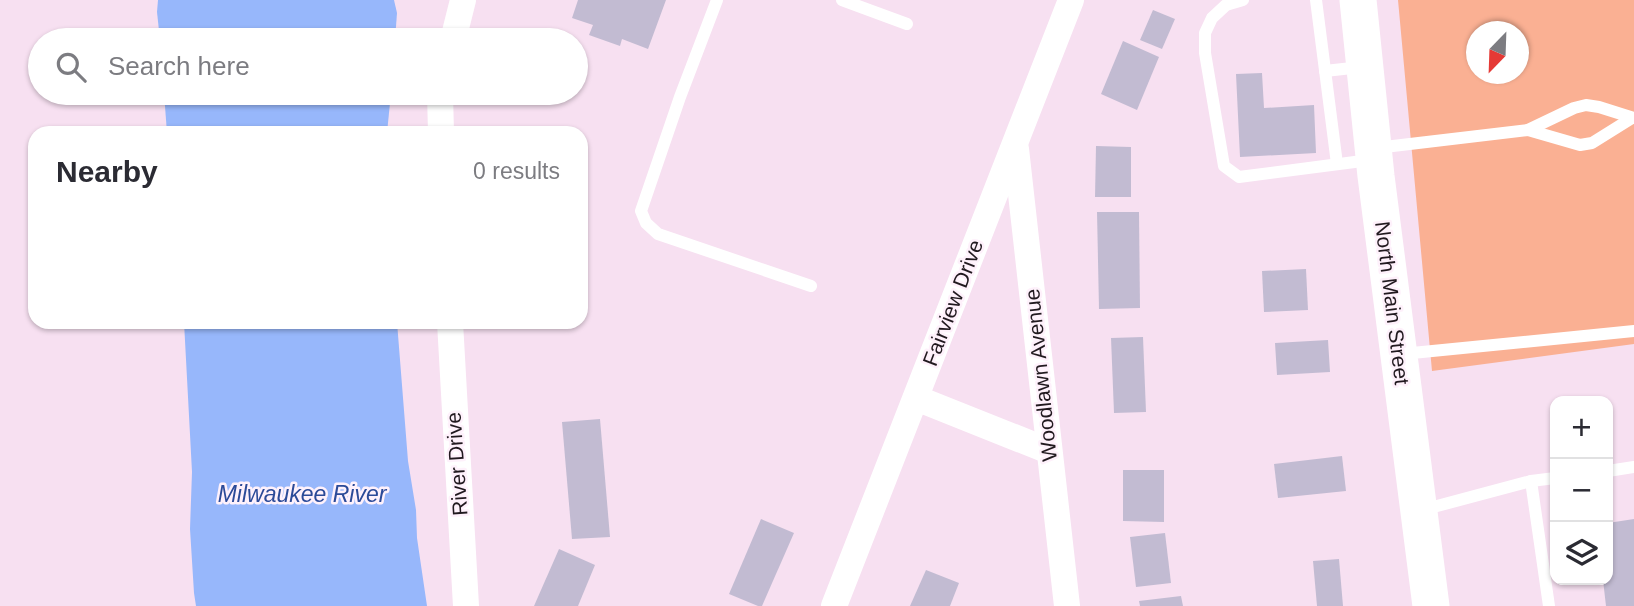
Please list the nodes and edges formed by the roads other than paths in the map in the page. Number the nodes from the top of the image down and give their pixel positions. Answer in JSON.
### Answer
{"nodes":[{"id":1,"x":463,"y":0,"type":"edge"},
{"id":2,"x":717,"y":0,"type":"edge"},
{"id":3,"x":842,"y":0,"type":"edge"},
{"id":4,"x":1070,"y":0,"type":"edge"},
{"id":5,"x":1244,"y":0,"type":"edge"},
{"id":6,"x":1316,"y":0,"type":"edge"},
{"id":7,"x":1358,"y":0,"type":"edge"},
{"id":8,"x":907,"y":24,"type":"dead end"},
{"id":9,"x":456,"y":28,"type":"edge"},
{"id":10,"x":1365,"y":66,"type":"junction"},
{"id":11,"x":1325,"y":71,"type":"junction"},
{"id":12,"x":440,"y":105,"type":"edge"},
{"id":13,"x":1633,"y":118,"type":"edge"},
{"id":14,"x":441,"y":126,"type":"edge"},
{"id":15,"x":1528,"y":131,"type":"junction"},
{"id":16,"x":1016,"y":143,"type":"junction"},
{"id":17,"x":1373,"y":154,"type":"junction"},
{"id":18,"x":1337,"y":164,"type":"junction"},
{"id":19,"x":811,"y":286,"type":"dead end"},
{"id":20,"x":450,"y":329,"type":"edge"},
{"id":21,"x":1634,"y":331,"type":"edge"},
{"id":22,"x":1398,"y":355,"type":"junction"},
{"id":23,"x":916,"y":398,"type":"junction"},
{"id":24,"x":1049,"y":451,"type":"junction"},
{"id":25,"x":1634,"y":467,"type":"edge"},
{"id":26,"x":1613,"y":470,"type":"edge"},
{"id":27,"x":1550,"y":479,"type":"edge"},
{"id":28,"x":1531,"y":481,"type":"junction"},
{"id":29,"x":1418,"y":510,"type":"junction"},
{"id":30,"x":466,"y":606,"type":"edge"},
{"id":31,"x":834,"y":606,"type":"edge"},
{"id":32,"x":1067,"y":606,"type":"edge"},
{"id":33,"x":1430,"y":606,"type":"edge"},
{"id":34,"x":1549,"y":606,"type":"edge"}],
"edges":[{"from":1,"to":9,"type":"street"},
{"from":2,"to":19,"type":"lane"},
{"from":3,"to":8,"type":"lane"},
{"from":4,"to":16,"type":"street","name":"Fairview Drive"},
{"from":5,"to":18,"type":"lane"},
{"from":6,"to":11,"type":"lane"},
{"from":7,"to":10,"type":"main road","name":"North Main Street"},
{"from":10,"to":11,"type":"lane"},
{"from":10,"to":17,"type":"main road","name":"North Main Street"},
{"from":11,"to":18,"type":"lane"},
{"from":12,"to":14,"type":"street"},
{"from":13,"to":15,"type":"lane"},
{"from":13,"to":15,"type":"lane"},
{"from":15,"to":17,"type":"lane"},
{"from":16,"to":23,"type":"street","name":"Fairview Drive"},
{"from":16,"to":24,"type":"street","name":"Woodlawn Avenue"},
{"from":17,"to":18,"type":"lane"},
{"from":17,"to":22,"type":"main road","name":"North Main Street"},
{"from":20,"to":30,"type":"street","name":"River Drive"},
{"from":21,"to":22,"type":"lane"},
{"from":22,"to":29,"type":"main road","name":"North Main Street"},
{"from":23,"to":24,"type":"street"},
{"from":23,"to":31,"type":"street","name":"Fairview Drive"},
{"from":24,"to":32,"type":"street","name":"Woodlawn Avenue"},
{"from":25,"to":26,"type":"lane"},
{"from":27,"to":28,"type":"lane"},
{"from":28,"to":29,"type":"lane"},
{"from":28,"to":34,"type":"lane"},
{"from":29,"to":33,"type":"main road","name":"North Main Street"}]}
